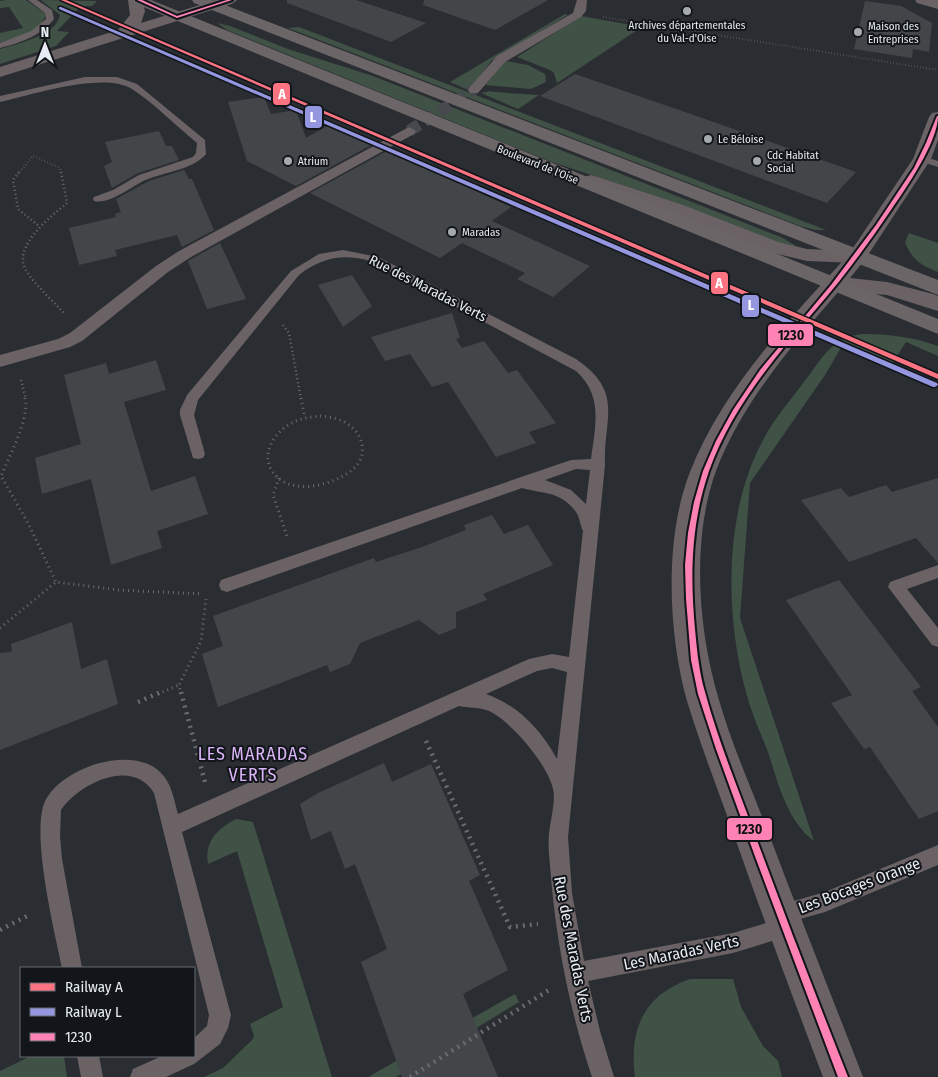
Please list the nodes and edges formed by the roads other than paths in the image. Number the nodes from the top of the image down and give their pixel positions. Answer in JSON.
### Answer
{"nodes":[{"id":1,"x":32,"y":0,"type":"edge"},
{"id":2,"x":135,"y":0,"type":"edge"},
{"id":3,"x":139,"y":0,"type":"edge"},
{"id":4,"x":230,"y":0,"type":"edge"},
{"id":5,"x":582,"y":0,"type":"edge"},
{"id":6,"x":206,"y":3,"type":"edge"},
{"id":7,"x":177,"y":17,"type":"junction"},
{"id":8,"x":121,"y":35,"type":"junction"},
{"id":9,"x":0,"y":46,"type":"edge"},
{"id":10,"x":0,"y":72,"type":"edge"},
{"id":11,"x":474,"y":90,"type":"tunnel mouth"},
{"id":12,"x":0,"y":99,"type":"edge"},
{"id":13,"x":938,"y":117,"type":"edge"},
{"id":14,"x":409,"y":131,"type":"tunnel mouth"},
{"id":15,"x":930,"y":161,"type":"edge"},
{"id":16,"x":543,"y":166,"type":"junction"},
{"id":17,"x":98,"y":199,"type":"dead end"},
{"id":18,"x":857,"y":257,"type":"junction"},
{"id":19,"x":833,"y":284,"type":"junction"},
{"id":20,"x":938,"y":288,"type":"edge"},
{"id":21,"x":938,"y":304,"type":"edge"},
{"id":22,"x":938,"y":328,"type":"edge"},
{"id":23,"x":7,"y":359,"type":"edge"},
{"id":24,"x":198,"y":454,"type":"dead end"},
{"id":25,"x":598,"y":465,"type":"junction"},
{"id":26,"x":516,"y":484,"type":"junction"},
{"id":27,"x":589,"y":546,"type":"junction"},
{"id":28,"x":938,"y":571,"type":"edge"},
{"id":29,"x":227,"y":585,"type":"dead end"},
{"id":30,"x":938,"y":640,"type":"edge"},
{"id":31,"x":576,"y":666,"type":"junction"},
{"id":32,"x":457,"y":699,"type":"junction"},
{"id":33,"x":563,"y":789,"type":"junction"},
{"id":34,"x":171,"y":826,"type":"junction"},
{"id":35,"x":938,"y":855,"type":"edge"},
{"id":36,"x":783,"y":921,"type":"junction"},
{"id":37,"x":72,"y":967,"type":"edge"},
{"id":38,"x":576,"y":973,"type":"junction"},
{"id":39,"x":195,"y":1051,"type":"edge"},
{"id":40,"x":88,"y":1057,"type":"edge"},
{"id":41,"x":184,"y":1057,"type":"edge"},
{"id":42,"x":92,"y":1077,"type":"edge"},
{"id":43,"x":141,"y":1077,"type":"edge"},
{"id":44,"x":603,"y":1077,"type":"edge"},
{"id":45,"x":843,"y":1077,"type":"edge"}],
"edges":[{"from":1,"to":9,"type":"lane"},
{"from":2,"to":8,"type":"street"},
{"from":3,"to":7,"type":"main road","name":"Boulevard de l'Oise"},
{"from":4,"to":6,"type":"street"},
{"from":5,"to":11,"type":"street"},
{"from":6,"to":7,"type":"street"},
{"from":6,"to":18,"type":"main road"},
{"from":7,"to":8,"type":"street"},
{"from":7,"to":16,"type":"main road","name":"Boulevard de l'Oise"},
{"from":8,"to":10,"type":"street"},
{"from":12,"to":17,"type":"lane"},
{"from":13,"to":15,"type":"street"},
{"from":14,"to":23,"type":"street"},
{"from":15,"to":18,"type":"street"},
{"from":16,"to":18,"type":"street"},
{"from":16,"to":19,"type":"main road","name":"Boulevard de l'Oise"},
{"from":18,"to":19,"type":"street"},
{"from":18,"to":20,"type":"main road"},
{"from":19,"to":21,"type":"street"},
{"from":19,"to":22,"type":"main road","name":"Boulevard de l'Oise"},
{"from":19,"to":36,"type":"street"},
{"from":24,"to":25,"type":"lane","name":"Rue des Maradas Verts"},
{"from":25,"to":26,"type":"lane","name":"Rue des Maradas Verts"},
{"from":25,"to":27,"type":"lane","name":"Rue des Maradas Verts"},
{"from":26,"to":27,"type":"lane","name":"Rue des Maradas Verts"},
{"from":26,"to":29,"type":"lane","name":"Rue des Maradas Verts"},
{"from":27,"to":31,"type":"lane","name":"Rue des Maradas Verts"},
{"from":28,"to":30,"type":"lane"},
{"from":31,"to":32,"type":"lane"},
{"from":31,"to":33,"type":"lane","name":"Rue des Maradas Verts"},
{"from":32,"to":33,"type":"lane"},
{"from":32,"to":34,"type":"lane"},
{"from":33,"to":38,"type":"lane","name":"Rue des Maradas Verts"},
{"from":34,"to":37,"type":"lane"},
{"from":34,"to":39,"type":"lane"},
{"from":35,"to":36,"type":"lane","name":"Les Bocages Orange"},
{"from":36,"to":38,"type":"lane","name":"Les Maradas Verts"},
{"from":36,"to":45,"type":"street"},
{"from":38,"to":44,"type":"lane","name":"Rue des Maradas Verts"},
{"from":40,"to":42,"type":"lane"},
{"from":41,"to":43,"type":"lane"}]}
